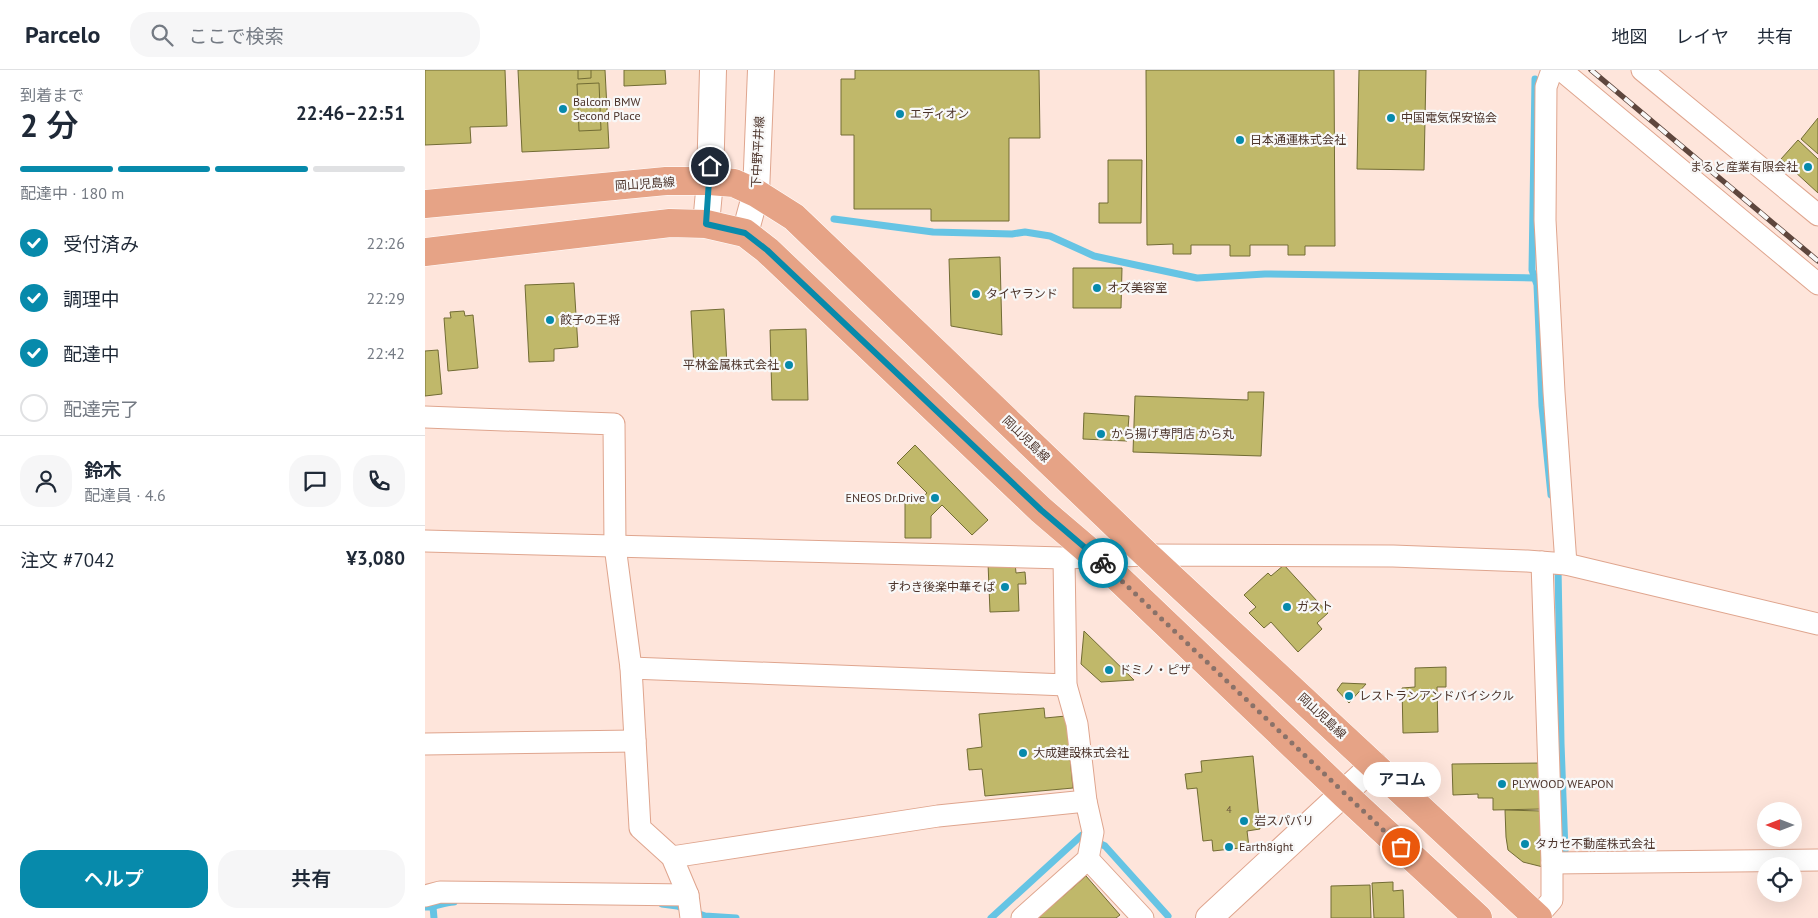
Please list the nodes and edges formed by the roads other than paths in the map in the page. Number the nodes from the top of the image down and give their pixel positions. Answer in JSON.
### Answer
{"nodes":[{"id":1,"x":713,"y":70,"type":"edge"},
{"id":2,"x":761,"y":70,"type":"edge"},
{"id":3,"x":1552,"y":70,"type":"edge"},
{"id":4,"x":1561,"y":70,"type":"edge"},
{"id":5,"x":1642,"y":70,"type":"edge"},
{"id":6,"x":710,"y":182,"type":"junction"},
{"id":7,"x":756,"y":193,"type":"junction"},
{"id":8,"x":425,"y":204,"type":"edge"},
{"id":9,"x":1818,"y":215,"type":"edge"},
{"id":10,"x":706,"y":224,"type":"junction"},
{"id":11,"x":745,"y":233,"type":"junction"},
{"id":12,"x":425,"y":252,"type":"edge"},
{"id":13,"x":1818,"y":284,"type":"edge"},
{"id":14,"x":425,"y":418,"type":"edge"},
{"id":15,"x":425,"y":541,"type":"edge"},
{"id":16,"x":615,"y":546,"type":"junction"},
{"id":17,"x":1147,"y":555,"type":"junction"},
{"id":18,"x":1097,"y":557,"type":"junction"},
{"id":19,"x":1064,"y":558,"type":"junction"},
{"id":20,"x":1554,"y":563,"type":"junction"},
{"id":21,"x":1818,"y":624,"type":"edge"},
{"id":22,"x":631,"y":668,"type":"junction"},
{"id":23,"x":1066,"y":685,"type":"junction"},
{"id":24,"x":635,"y":741,"type":"junction"},
{"id":25,"x":425,"y":744,"type":"edge"},
{"id":26,"x":1375,"y":765,"type":"junction"},
{"id":27,"x":1345,"y":795,"type":"junction"},
{"id":28,"x":1086,"y":801,"type":"junction"},
{"id":29,"x":1090,"y":846,"type":"junction"},
{"id":30,"x":672,"y":857,"type":"junction"},
{"id":31,"x":1818,"y":860,"type":"edge"},
{"id":32,"x":1552,"y":863,"type":"junction"},
{"id":33,"x":425,"y":896,"type":"edge"},
{"id":34,"x":690,"y":907,"type":"edge"},
{"id":35,"x":1022,"y":918,"type":"edge"},
{"id":36,"x":1143,"y":918,"type":"edge"},
{"id":37,"x":1209,"y":918,"type":"edge"},
{"id":38,"x":1478,"y":918,"type":"edge"},
{"id":39,"x":1538,"y":918,"type":"edge"}],
"edges":[{"from":1,"to":6,"type":"street"},
{"from":2,"to":7,"type":"street","name":"下中野平井線"},
{"from":3,"to":20,"type":"street"},
{"from":4,"to":13,"type":"street"},
{"from":5,"to":9,"type":"street"},
{"from":6,"to":7,"type":"main road","name":"岡山児島線"},
{"from":6,"to":8,"type":"main road","name":"岡山児島線"},
{"from":6,"to":10,"type":"street"},
{"from":7,"to":11,"type":"street","name":"下中野平井線"},
{"from":7,"to":17,"type":"main road","name":"岡山児島線"},
{"from":10,"to":11,"type":"main road"},
{"from":10,"to":12,"type":"main road"},
{"from":11,"to":18,"type":"main road"},
{"from":14,"to":16,"type":"street"},
{"from":15,"to":16,"type":"street"},
{"from":16,"to":19,"type":"street"},
{"from":16,"to":22,"type":"street"},
{"from":17,"to":18,"type":"street"},
{"from":17,"to":20,"type":"street"},
{"from":17,"to":26,"type":"main road","name":"岡山児島線"},
{"from":18,"to":19,"type":"street"},
{"from":18,"to":27,"type":"main road"},
{"from":19,"to":23,"type":"street"},
{"from":20,"to":21,"type":"street"},
{"from":20,"to":32,"type":"street"},
{"from":22,"to":23,"type":"street"},
{"from":22,"to":24,"type":"street"},
{"from":23,"to":28,"type":"street"},
{"from":24,"to":25,"type":"street"},
{"from":24,"to":30,"type":"street"},
{"from":26,"to":27,"type":"street"},
{"from":26,"to":39,"type":"main road","name":"岡山児島線"},
{"from":27,"to":37,"type":"street"},
{"from":27,"to":38,"type":"main road"},
{"from":28,"to":29,"type":"street"},
{"from":28,"to":30,"type":"street"},
{"from":29,"to":35,"type":"street"},
{"from":29,"to":36,"type":"street"},
{"from":30,"to":34,"type":"street"},
{"from":31,"to":32,"type":"street"},
{"from":32,"to":39,"type":"street"},
{"from":33,"to":34,"type":"street"}]}
